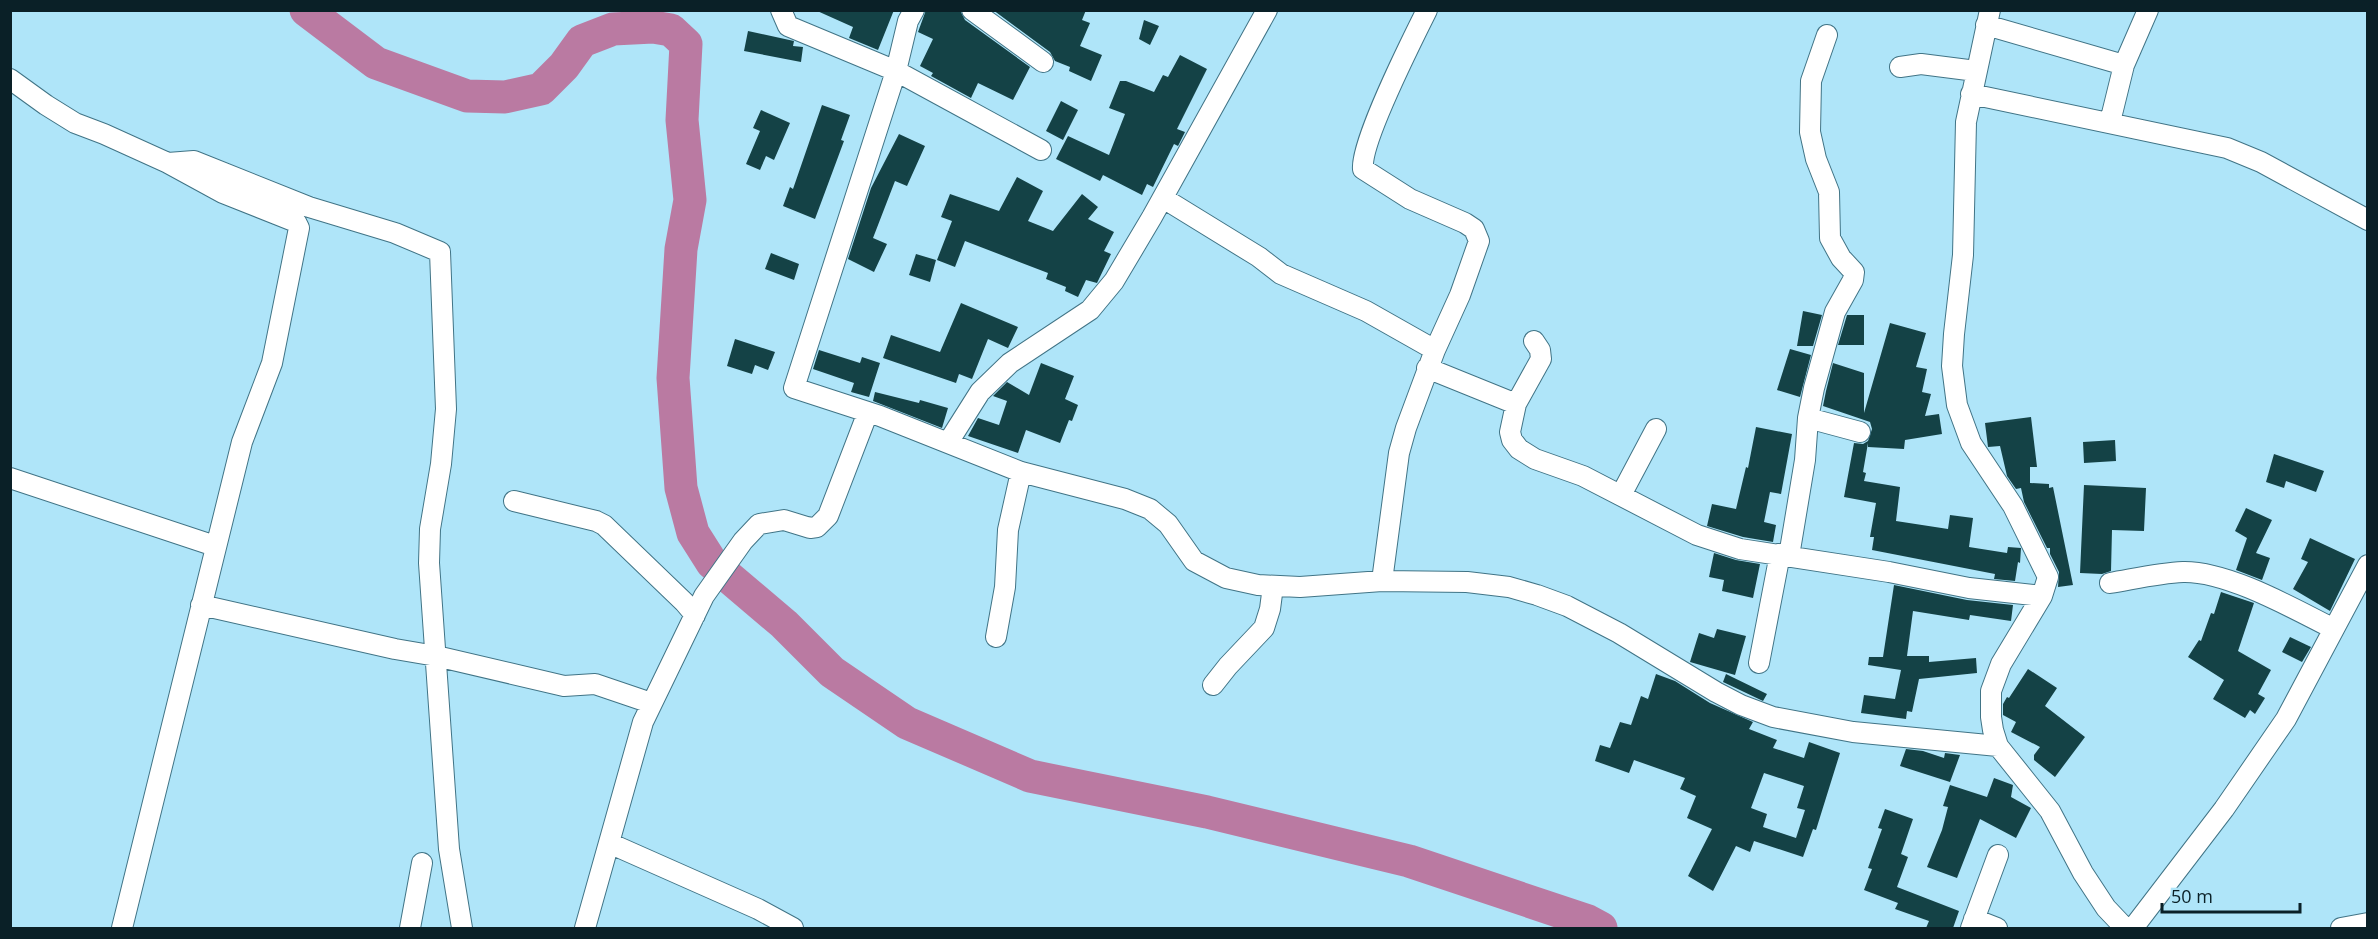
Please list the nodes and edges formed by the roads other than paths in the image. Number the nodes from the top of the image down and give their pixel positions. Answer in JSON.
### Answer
{"nodes":[{"id":1,"x":781,"y":10,"type":"edge"},
{"id":2,"x":914,"y":10,"type":"edge"},
{"id":3,"x":972,"y":10,"type":"edge"},
{"id":4,"x":1267,"y":10,"type":"edge"},
{"id":5,"x":2148,"y":10,"type":"edge"},
{"id":6,"x":1423,"y":12,"type":"edge"},
{"id":7,"x":1988,"y":18,"type":"edge"},
{"id":8,"x":1827,"y":35,"type":"dead end"},
{"id":9,"x":1043,"y":62,"type":"dead end"},
{"id":10,"x":2124,"y":65,"type":"junction"},
{"id":11,"x":1900,"y":67,"type":"dead end"},
{"id":12,"x":896,"y":71,"type":"junction"},
{"id":13,"x":1976,"y":71,"type":"junction"},
{"id":14,"x":10,"y":79,"type":"edge"},
{"id":15,"x":1971,"y":94,"type":"junction"},
{"id":16,"x":2110,"y":122,"type":"junction"},
{"id":17,"x":1041,"y":150,"type":"dead end"},
{"id":18,"x":168,"y":163,"type":"junction"},
{"id":19,"x":1163,"y":198,"type":"junction"},
{"id":20,"x":2367,"y":220,"type":"edge"},
{"id":21,"x":1534,"y":341,"type":"dead end"},
{"id":22,"x":1431,"y":359,"type":"junction"},
{"id":23,"x":1516,"y":404,"type":"junction"},
{"id":24,"x":868,"y":412,"type":"junction"},
{"id":25,"x":1808,"y":418,"type":"junction"},
{"id":26,"x":1656,"y":429,"type":"dead end"},
{"id":27,"x":1860,"y":432,"type":"dead end"},
{"id":28,"x":949,"y":441,"type":"junction"},
{"id":29,"x":1021,"y":472,"type":"junction"},
{"id":30,"x":10,"y":478,"type":"edge"},
{"id":31,"x":1621,"y":495,"type":"junction"},
{"id":32,"x":514,"y":501,"type":"dead end"},
{"id":33,"x":215,"y":546,"type":"junction"},
{"id":34,"x":1785,"y":555,"type":"junction"},
{"id":35,"x":2367,"y":565,"type":"edge"},
{"id":36,"x":1382,"y":581,"type":"junction"},
{"id":37,"x":2110,"y":583,"type":"dead end"},
{"id":38,"x":1273,"y":586,"type":"junction"},
{"id":39,"x":2042,"y":596,"type":"junction"},
{"id":40,"x":201,"y":605,"type":"junction"},
{"id":41,"x":695,"y":615,"type":"junction"},
{"id":42,"x":2334,"y":629,"type":"junction"},
{"id":43,"x":996,"y":637,"type":"dead end"},
{"id":44,"x":436,"y":656,"type":"junction"},
{"id":45,"x":1760,"y":663,"type":"dead end"},
{"id":46,"x":1214,"y":685,"type":"dead end"},
{"id":47,"x":651,"y":703,"type":"junction"},
{"id":48,"x":1998,"y":746,"type":"junction"},
{"id":49,"x":609,"y":843,"type":"junction"},
{"id":50,"x":1998,"y":855,"type":"dead end"},
{"id":51,"x":422,"y":863,"type":"dead end"},
{"id":52,"x":2367,"y":923,"type":"edge"},
{"id":53,"x":1972,"y":924,"type":"edge"},
{"id":54,"x":122,"y":928,"type":"edge"},
{"id":55,"x":410,"y":928,"type":"edge"},
{"id":56,"x":462,"y":928,"type":"edge"},
{"id":57,"x":585,"y":928,"type":"edge"},
{"id":58,"x":793,"y":928,"type":"edge"},
{"id":59,"x":1997,"y":928,"type":"edge"},
{"id":60,"x":2125,"y":928,"type":"edge"},
{"id":61,"x":2133,"y":928,"type":"edge"},
{"id":62,"x":2341,"y":928,"type":"edge"}],
"edges":[{"from":1,"to":12,"type":"street"},
{"from":2,"to":12,"type":"street"},
{"from":3,"to":9,"type":"street"},
{"from":4,"to":19,"type":"street"},
{"from":5,"to":10,"type":"street"},
{"from":6,"to":22,"type":"street"},
{"from":7,"to":10,"type":"street"},
{"from":7,"to":13,"type":"street"},
{"from":8,"to":25,"type":"street"},
{"from":10,"to":16,"type":"street"},
{"from":11,"to":13,"type":"street"},
{"from":12,"to":17,"type":"street"},
{"from":12,"to":24,"type":"street"},
{"from":13,"to":15,"type":"street"},
{"from":14,"to":18,"type":"street"},
{"from":15,"to":16,"type":"street"},
{"from":15,"to":39,"type":"street"},
{"from":16,"to":20,"type":"street"},
{"from":18,"to":33,"type":"street"},
{"from":18,"to":44,"type":"street"},
{"from":19,"to":22,"type":"street"},
{"from":19,"to":28,"type":"street"},
{"from":21,"to":23,"type":"street"},
{"from":22,"to":23,"type":"street"},
{"from":22,"to":36,"type":"street"},
{"from":23,"to":31,"type":"street"},
{"from":24,"to":28,"type":"street"},
{"from":24,"to":41,"type":"street"},
{"from":25,"to":27,"type":"street"},
{"from":25,"to":34,"type":"street"},
{"from":26,"to":31,"type":"street"},
{"from":28,"to":29,"type":"street"},
{"from":29,"to":38,"type":"street"},
{"from":29,"to":43,"type":"street"},
{"from":30,"to":33,"type":"street"},
{"from":31,"to":34,"type":"street"},
{"from":32,"to":41,"type":"street"},
{"from":33,"to":40,"type":"street"},
{"from":34,"to":39,"type":"street"},
{"from":34,"to":45,"type":"street"},
{"from":35,"to":42,"type":"street"},
{"from":36,"to":38,"type":"street"},
{"from":36,"to":48,"type":"street"},
{"from":37,"to":42,"type":"street"},
{"from":38,"to":46,"type":"street"},
{"from":39,"to":48,"type":"street"},
{"from":40,"to":44,"type":"street"},
{"from":40,"to":54,"type":"street"},
{"from":41,"to":47,"type":"street"},
{"from":42,"to":61,"type":"street"},
{"from":44,"to":47,"type":"street"},
{"from":44,"to":56,"type":"street"},
{"from":47,"to":49,"type":"street"},
{"from":48,"to":60,"type":"street"},
{"from":49,"to":57,"type":"street"},
{"from":49,"to":58,"type":"street"},
{"from":50,"to":53,"type":"street"},
{"from":51,"to":55,"type":"street"},
{"from":52,"to":62,"type":"street"},
{"from":53,"to":59,"type":"street"}]}
